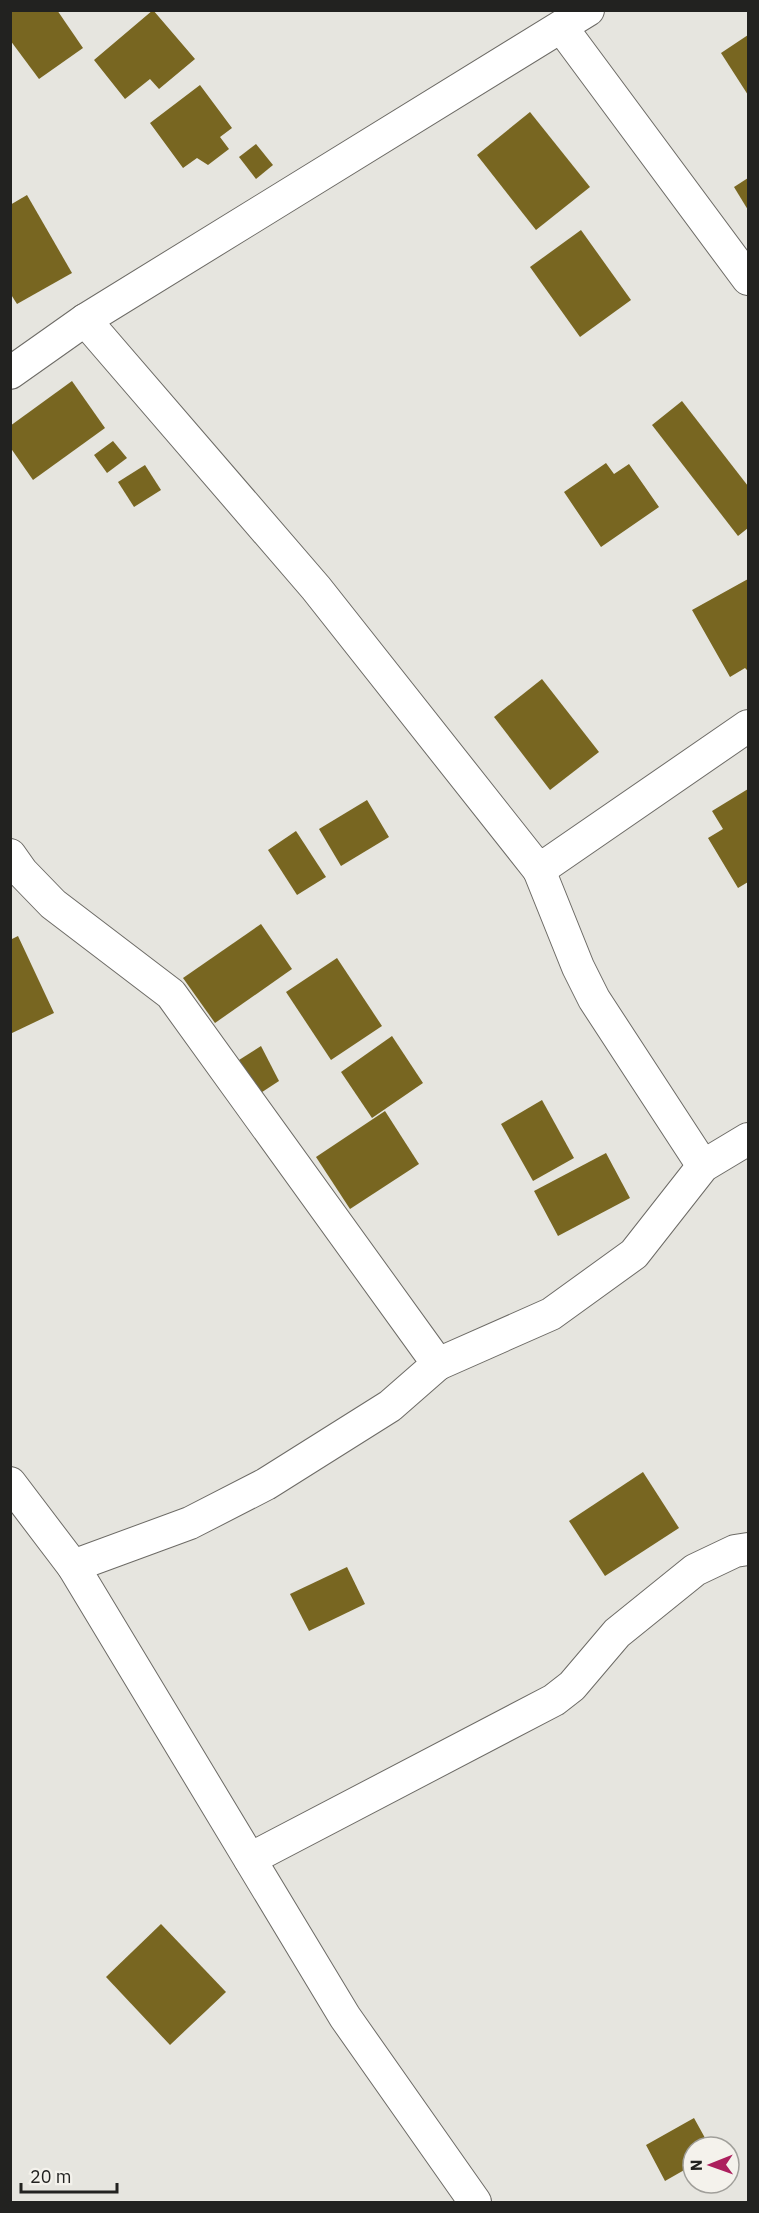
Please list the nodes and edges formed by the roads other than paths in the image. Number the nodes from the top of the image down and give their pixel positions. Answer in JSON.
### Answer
{"nodes":[{"id":1,"x":588,"y":10,"type":"edge"},
{"id":2,"x":562,"y":28,"type":"junction"},
{"id":3,"x":748,"y":279,"type":"edge"},
{"id":4,"x":85,"y":320,"type":"junction"},
{"id":5,"x":10,"y":373,"type":"edge"},
{"id":6,"x":748,"y":726,"type":"edge"},
{"id":7,"x":10,"y":855,"type":"edge"},
{"id":8,"x":539,"y":870,"type":"junction"},
{"id":9,"x":748,"y":1138,"type":"edge"},
{"id":10,"x":703,"y":1166,"type":"junction"},
{"id":11,"x":438,"y":1365,"type":"junction"},
{"id":12,"x":10,"y":1483,"type":"edge"},
{"id":13,"x":748,"y":1550,"type":"edge"},
{"id":14,"x":73,"y":1566,"type":"junction"},
{"id":15,"x":250,"y":1859,"type":"junction"},
{"id":16,"x":476,"y":2202,"type":"edge"}],
"edges":[{"from":1,"to":2,"type":"street"},
{"from":2,"to":3,"type":"street"},
{"from":2,"to":4,"type":"street"},
{"from":4,"to":5,"type":"street"},
{"from":4,"to":8,"type":"street"},
{"from":6,"to":8,"type":"street"},
{"from":7,"to":11,"type":"street"},
{"from":8,"to":10,"type":"street"},
{"from":9,"to":10,"type":"street"},
{"from":10,"to":11,"type":"street"},
{"from":11,"to":14,"type":"street"},
{"from":12,"to":14,"type":"street"},
{"from":13,"to":15,"type":"street"},
{"from":14,"to":15,"type":"street"},
{"from":15,"to":16,"type":"street"}]}
